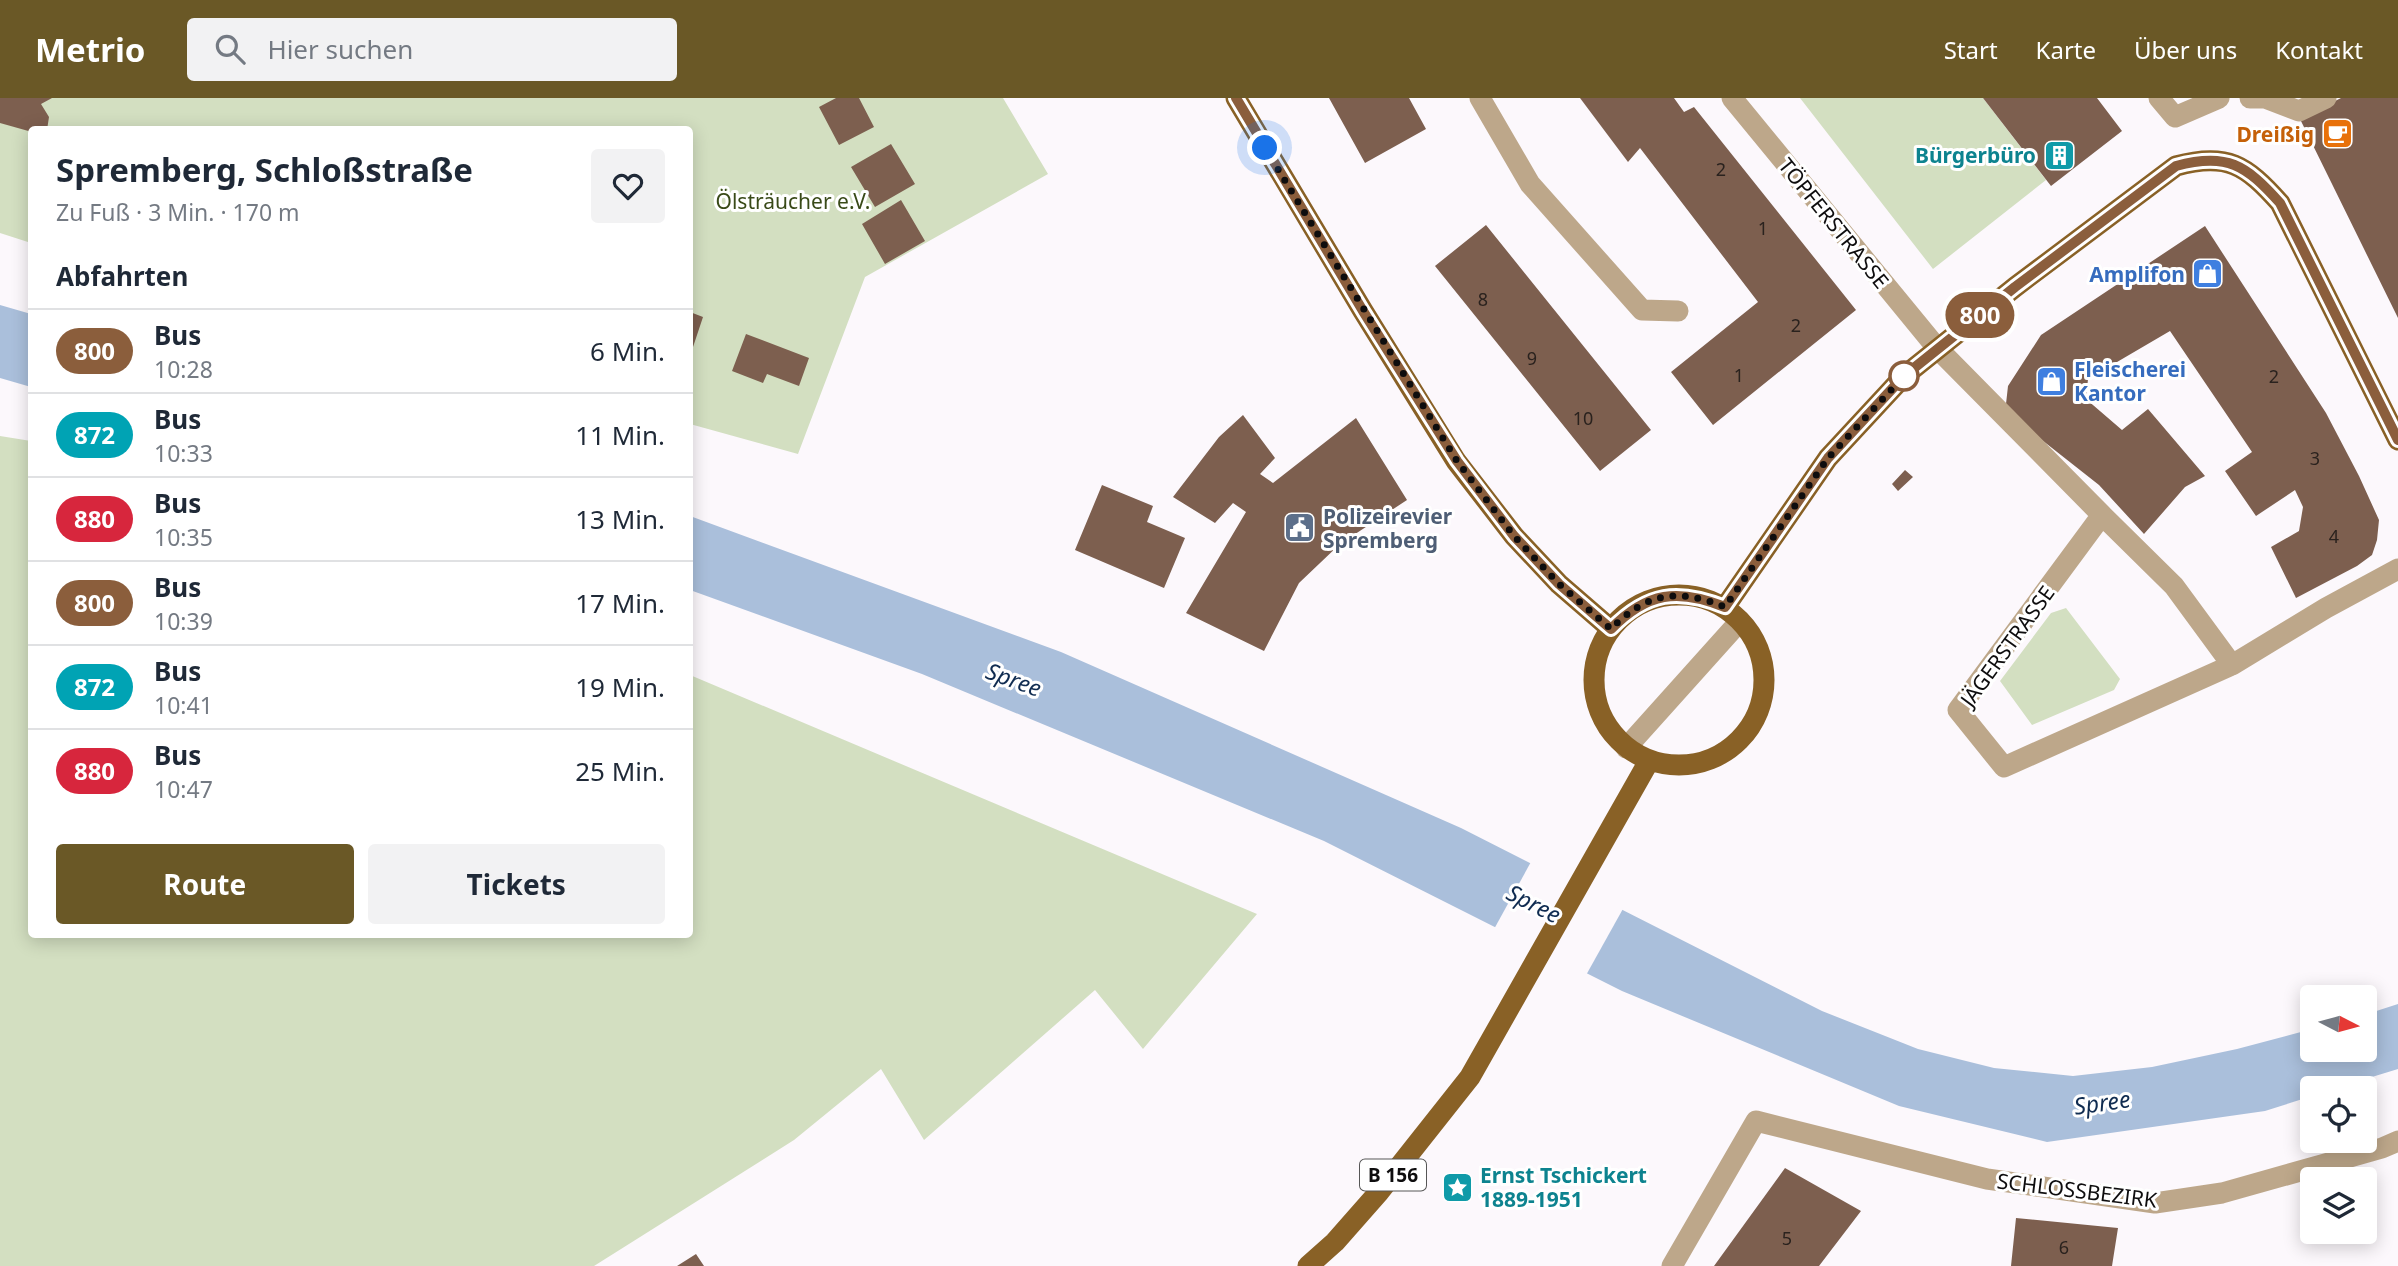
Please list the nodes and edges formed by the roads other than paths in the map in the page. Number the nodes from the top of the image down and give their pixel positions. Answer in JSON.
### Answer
{"nodes":[{"id":1,"x":1236,"y":98,"type":"edge"},
{"id":2,"x":1480,"y":98,"type":"edge"},
{"id":3,"x":1732,"y":98,"type":"edge"},
{"id":4,"x":2159,"y":98,"type":"edge"},
{"id":5,"x":2218,"y":98,"type":"edge"},
{"id":6,"x":2250,"y":98,"type":"edge"},
{"id":7,"x":2326,"y":98,"type":"edge"},
{"id":8,"x":1678,"y":311,"type":"dead end"},
{"id":9,"x":1937,"y":348,"type":"junction"},
{"id":10,"x":2398,"y":440,"type":"edge"},
{"id":11,"x":2102,"y":515,"type":"junction"},
{"id":12,"x":2398,"y":569,"type":"edge"},
{"id":13,"x":1732,"y":614,"type":"junction"},
{"id":14,"x":1611,"y":629,"type":"junction"},
{"id":15,"x":2232,"y":664,"type":"junction"},
{"id":16,"x":1626,"y":748,"type":"junction"},
{"id":17,"x":1649,"y":761,"type":"junction"},
{"id":18,"x":2398,"y":1141,"type":"edge"},
{"id":19,"x":1308,"y":1266,"type":"edge"},
{"id":20,"x":1672,"y":1266,"type":"edge"}],
"edges":[{"from":1,"to":14,"type":"main road"},
{"from":2,"to":8,"type":"street"},
{"from":3,"to":9,"type":"street","name":"TÖPFERSTRASSE"},
{"from":4,"to":5,"type":"street"},
{"from":6,"to":7,"type":"street"},
{"from":9,"to":10,"type":"main road"},
{"from":9,"to":11,"type":"street","name":"TÖPFERSTRASSE"},
{"from":9,"to":13,"type":"main road"},
{"from":11,"to":15,"type":"street"},
{"from":11,"to":15,"type":"street","name":"JÄGERSTRASSE"},
{"from":12,"to":15,"type":"street","name":"JÄGERSTRASSE"},
{"from":13,"to":14,"type":"main road"},
{"from":13,"to":16,"type":"street"},
{"from":13,"to":17,"type":"main road"},
{"from":14,"to":16,"type":"main road"},
{"from":16,"to":17,"type":"main road"},
{"from":17,"to":19,"type":"main road","number":"B 156"},
{"from":18,"to":20,"type":"street","name":"SCHLOSSBEZIRK"}]}
